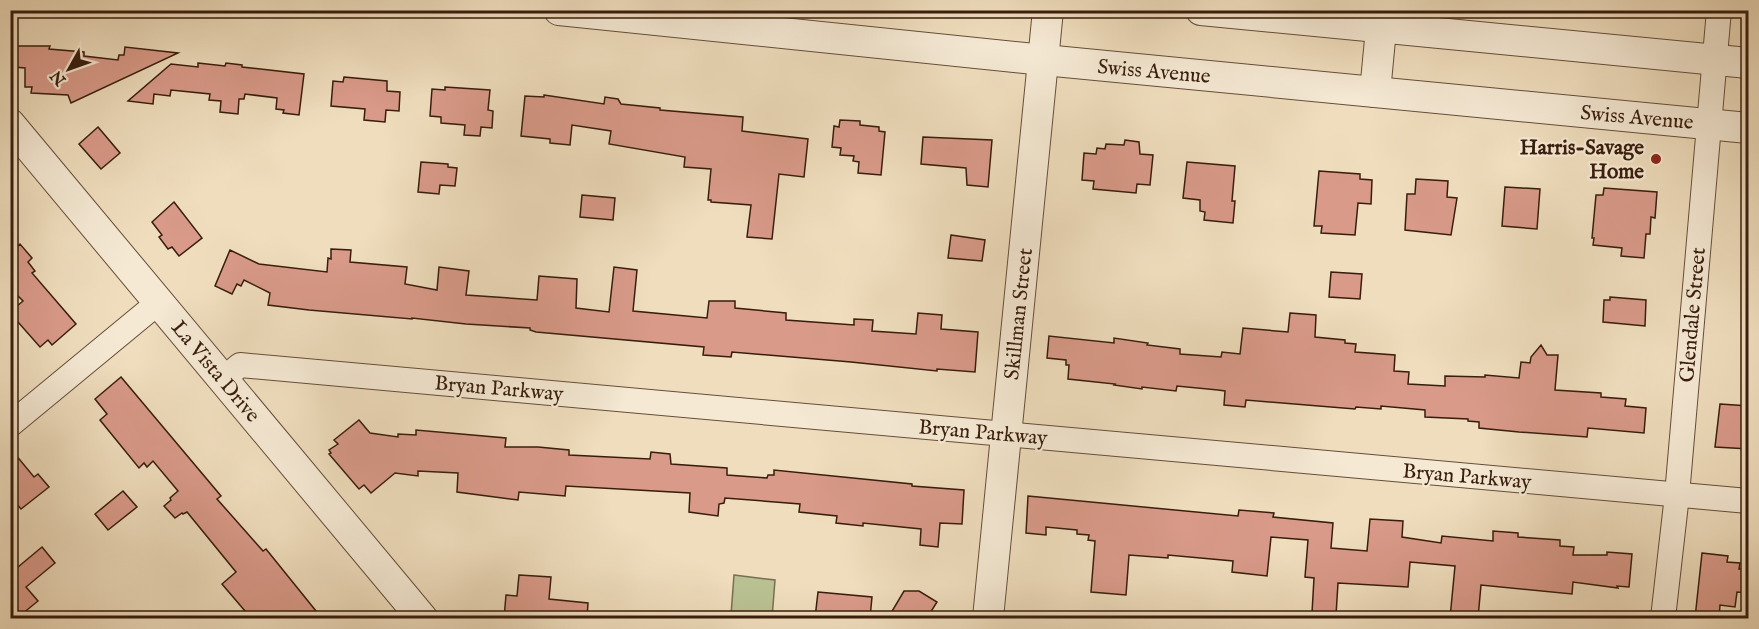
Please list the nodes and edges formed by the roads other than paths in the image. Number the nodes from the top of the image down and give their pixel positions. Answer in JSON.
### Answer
{"nodes":[{"id":1,"x":559,"y":10,"type":"edge"},
{"id":2,"x":1048,"y":10,"type":"edge"},
{"id":3,"x":1201,"y":10,"type":"edge"},
{"id":4,"x":1719,"y":10,"type":"edge"},
{"id":5,"x":1381,"y":29,"type":"junction"},
{"id":6,"x":1044,"y":60,"type":"junction"},
{"id":7,"x":1714,"y":60,"type":"junction"},
{"id":8,"x":1749,"y":63,"type":"edge"},
{"id":9,"x":1376,"y":92,"type":"junction"},
{"id":10,"x":10,"y":124,"type":"edge"},
{"id":11,"x":1709,"y":124,"type":"junction"},
{"id":12,"x":1749,"y":128,"type":"edge"},
{"id":13,"x":159,"y":302,"type":"junction"},
{"id":14,"x":223,"y":380,"type":"junction"},
{"id":15,"x":10,"y":424,"type":"edge"},
{"id":16,"x":1006,"y":435,"type":"junction"},
{"id":17,"x":1677,"y":495,"type":"junction"},
{"id":18,"x":1749,"y":501,"type":"edge"},
{"id":19,"x":422,"y":618,"type":"edge"},
{"id":20,"x":988,"y":618,"type":"edge"},
{"id":21,"x":1663,"y":618,"type":"edge"}],
"edges":[{"from":1,"to":6,"type":"street","name":"Swiss Avenue"},
{"from":2,"to":6,"type":"street","name":"Skillman Street"},
{"from":3,"to":5,"type":"street"},
{"from":4,"to":7,"type":"street","name":"Glendale Street"},
{"from":5,"to":7,"type":"street"},
{"from":5,"to":9,"type":"street"},
{"from":6,"to":9,"type":"street","name":"Swiss Avenue"},
{"from":6,"to":16,"type":"street","name":"Skillman Street"},
{"from":7,"to":8,"type":"street"},
{"from":7,"to":11,"type":"street","name":"Glendale Street"},
{"from":9,"to":11,"type":"street","name":"Swiss Avenue"},
{"from":10,"to":13,"type":"street","name":"La Vista Drive"},
{"from":11,"to":12,"type":"street","name":"Swiss Avenue"},
{"from":11,"to":17,"type":"street","name":"Glendale Street"},
{"from":13,"to":14,"type":"street","name":"La Vista Drive"},
{"from":13,"to":15,"type":"street"},
{"from":14,"to":16,"type":"street","name":"Bryan Parkway"},
{"from":14,"to":19,"type":"street","name":"La Vista Drive"},
{"from":16,"to":17,"type":"street","name":"Bryan Parkway"},
{"from":16,"to":20,"type":"street","name":"Skillman Street"},
{"from":17,"to":18,"type":"street","name":"Bryan Parkway"},
{"from":17,"to":21,"type":"street","name":"Glendale Street"}]}
